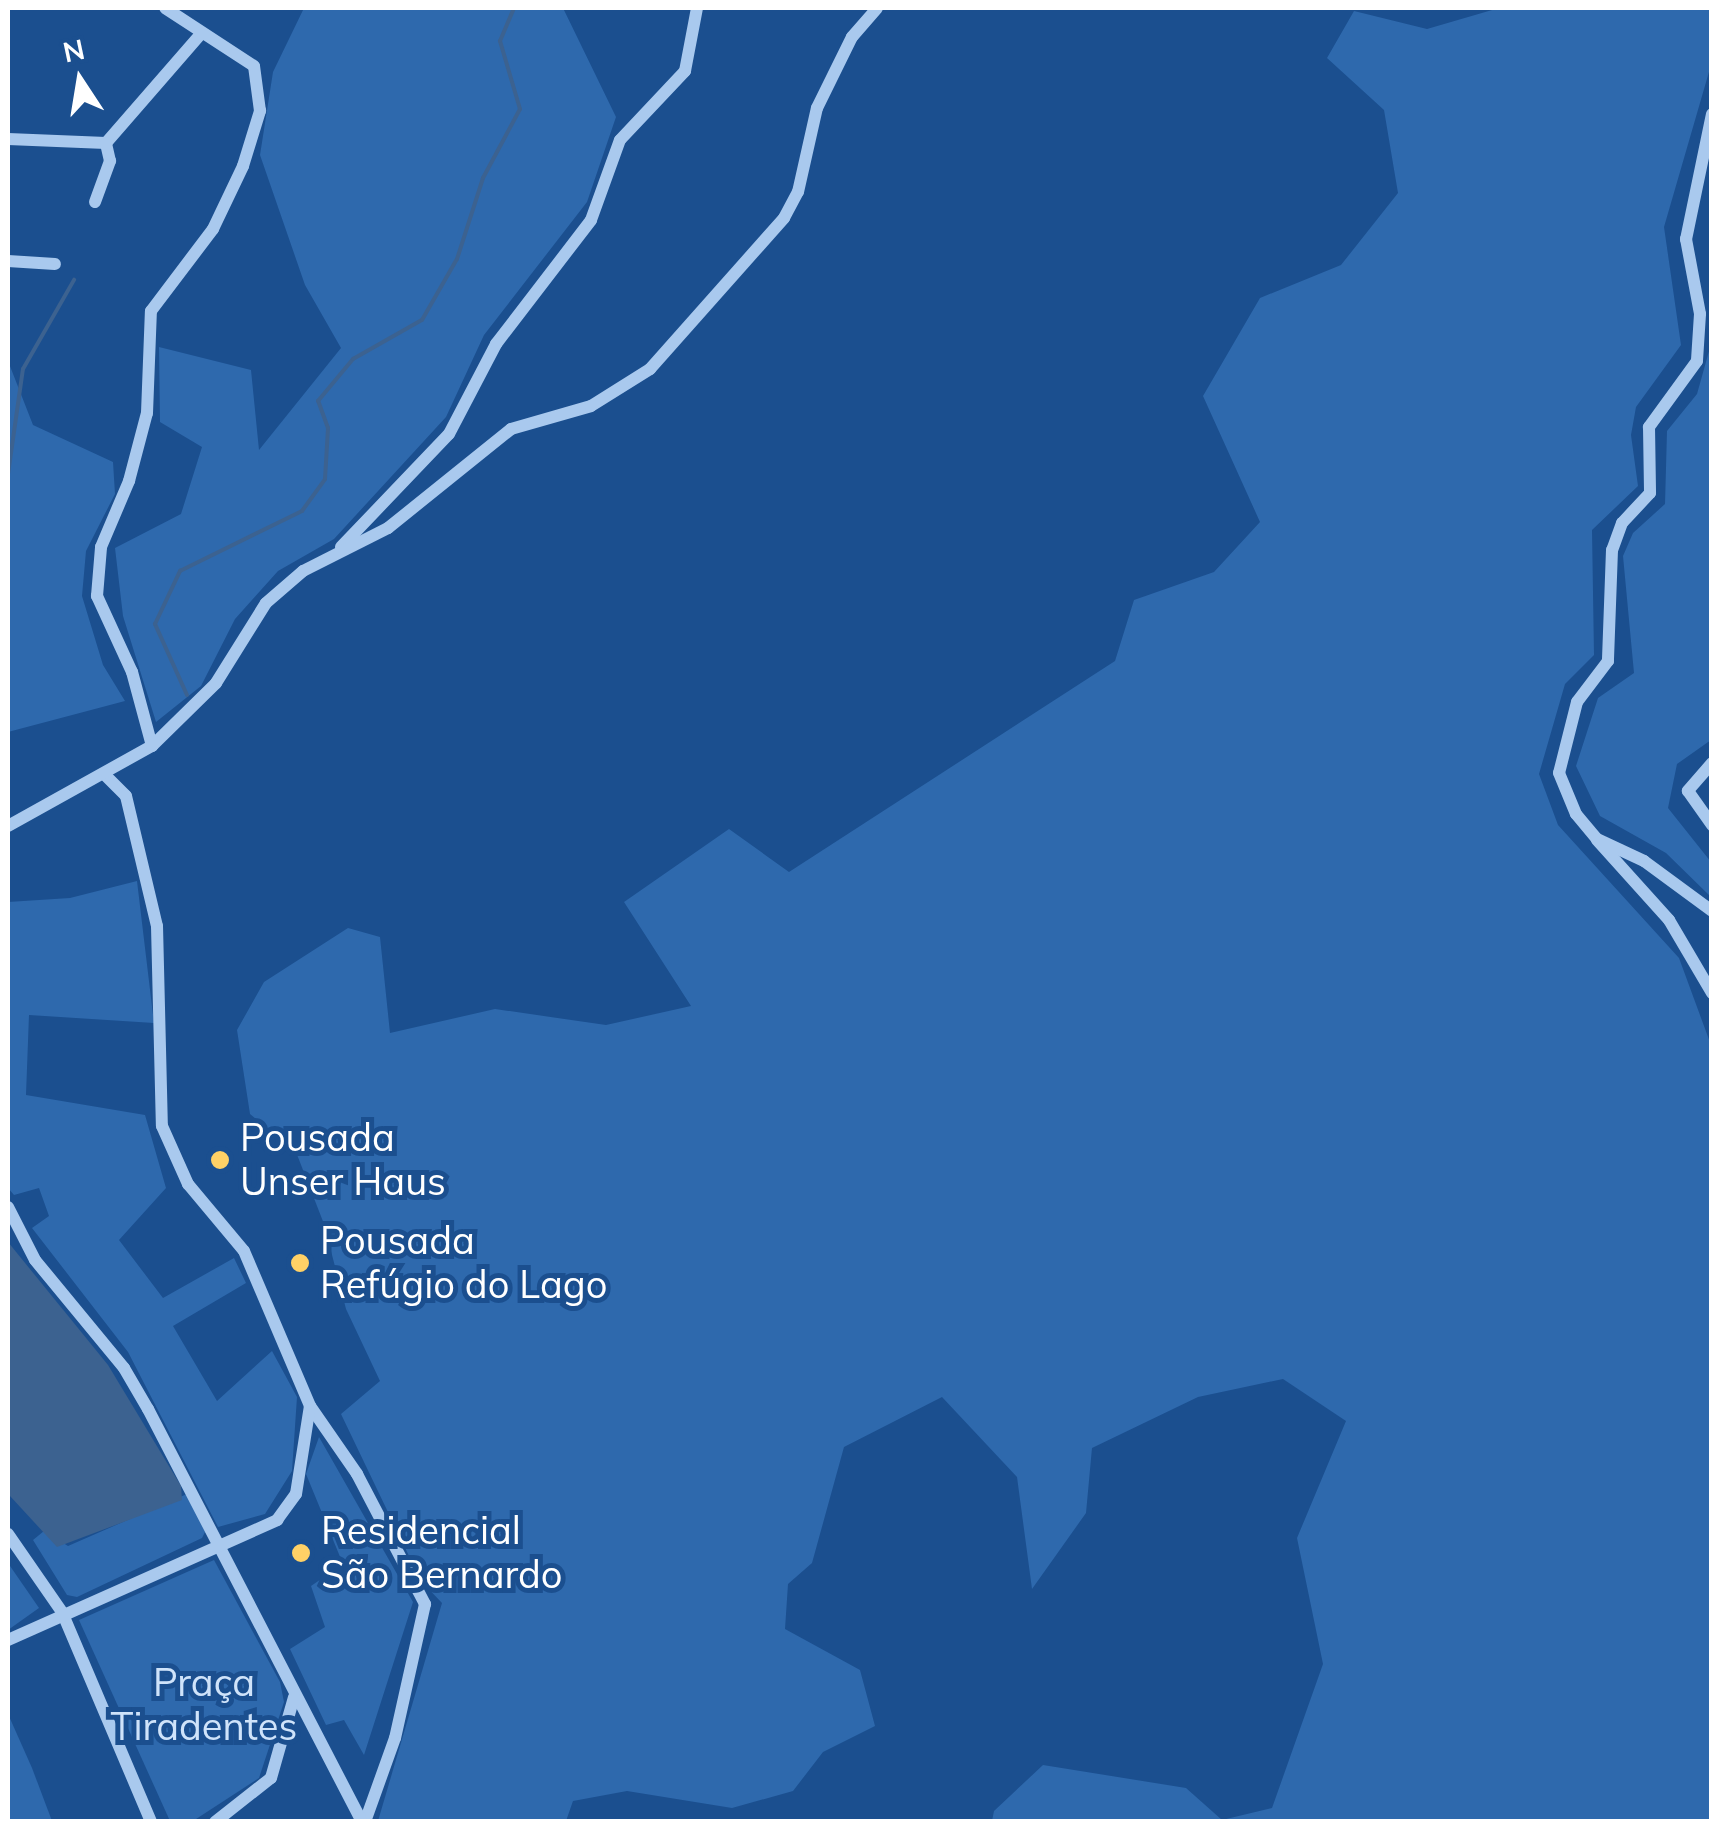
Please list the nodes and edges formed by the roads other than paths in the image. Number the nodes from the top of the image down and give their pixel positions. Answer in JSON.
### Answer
{"nodes":[{"id":1,"x":165,"y":8,"type":"edge"},
{"id":2,"x":697,"y":8,"type":"edge"},
{"id":3,"x":877,"y":8,"type":"edge"},
{"id":4,"x":200,"y":34,"type":"junction"},
{"id":5,"x":1712,"y":114,"type":"edge"},
{"id":6,"x":8,"y":139,"type":"edge"},
{"id":7,"x":106,"y":143,"type":"junction"},
{"id":8,"x":95,"y":202,"type":"dead end"},
{"id":9,"x":8,"y":261,"type":"edge"},
{"id":10,"x":55,"y":264,"type":"dead end"},
{"id":11,"x":340,"y":549,"type":"junction"},
{"id":12,"x":152,"y":746,"type":"junction"},
{"id":13,"x":1712,"y":763,"type":"edge"},
{"id":14,"x":106,"y":776,"type":"junction"},
{"id":15,"x":8,"y":826,"type":"edge"},
{"id":16,"x":1712,"y":826,"type":"edge"},
{"id":17,"x":1592,"y":834,"type":"junction"},
{"id":18,"x":1712,"y":911,"type":"edge"},
{"id":19,"x":1712,"y":993,"type":"edge"},
{"id":20,"x":8,"y":1207,"type":"edge"},
{"id":21,"x":310,"y":1406,"type":"junction"},
{"id":22,"x":8,"y":1534,"type":"edge"},
{"id":23,"x":222,"y":1548,"type":"junction"},
{"id":24,"x":62,"y":1612,"type":"junction"},
{"id":25,"x":8,"y":1640,"type":"edge"},
{"id":26,"x":294,"y":1697,"type":"junction"},
{"id":27,"x":151,"y":1822,"type":"edge"},
{"id":28,"x":215,"y":1822,"type":"edge"},
{"id":29,"x":364,"y":1822,"type":"edge"}],
"edges":[{"from":1,"to":4,"type":"street"},
{"from":2,"to":11,"type":"street"},
{"from":3,"to":11,"type":"street"},
{"from":4,"to":7,"type":"street"},
{"from":4,"to":12,"type":"street"},
{"from":5,"to":17,"type":"street"},
{"from":6,"to":7,"type":"street"},
{"from":7,"to":8,"type":"street"},
{"from":9,"to":10,"type":"street"},
{"from":11,"to":12,"type":"street"},
{"from":12,"to":14,"type":"street"},
{"from":13,"to":16,"type":"street"},
{"from":14,"to":15,"type":"street"},
{"from":14,"to":21,"type":"street"},
{"from":17,"to":18,"type":"street"},
{"from":17,"to":19,"type":"street"},
{"from":20,"to":23,"type":"street"},
{"from":21,"to":23,"type":"street"},
{"from":21,"to":29,"type":"street"},
{"from":22,"to":24,"type":"street"},
{"from":23,"to":24,"type":"street"},
{"from":23,"to":26,"type":"street"},
{"from":24,"to":25,"type":"street"},
{"from":24,"to":27,"type":"street"},
{"from":26,"to":28,"type":"street"},
{"from":26,"to":29,"type":"street"}]}
